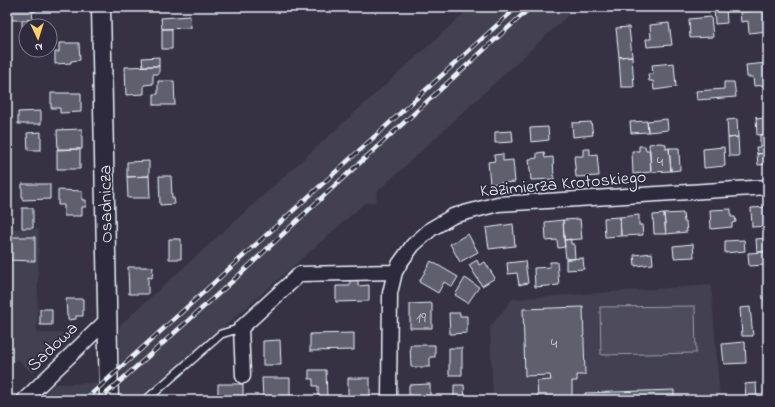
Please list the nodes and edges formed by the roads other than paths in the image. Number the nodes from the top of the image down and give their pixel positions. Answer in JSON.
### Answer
{"nodes":[{"id":1,"x":102,"y":7,"type":"edge"},
{"id":2,"x":768,"y":187,"type":"edge"},
{"id":3,"x":395,"y":272,"type":"junction"},
{"id":4,"x":107,"y":320,"type":"junction"},
{"id":5,"x":241,"y":328,"type":"junction"},
{"id":6,"x":243,"y":376,"type":"dead end"},
{"id":7,"x":24,"y":400,"type":"edge"},
{"id":8,"x":109,"y":400,"type":"edge"},
{"id":9,"x":146,"y":400,"type":"edge"},
{"id":10,"x":390,"y":400,"type":"edge"}],
"edges":[{"from":1,"to":4,"type":"street","name":"Osadnicza"},
{"from":2,"to":3,"type":"street","name":"Kazimierza Krotoskiego"},
{"from":3,"to":5,"type":"street"},
{"from":3,"to":10,"type":"street","name":"Kazimierza Krotoskiego"},
{"from":4,"to":7,"type":"street","name":"Sadowa"},
{"from":4,"to":8,"type":"street","name":"Osadnicza"},
{"from":5,"to":6,"type":"street"},
{"from":5,"to":9,"type":"lane"}]}
